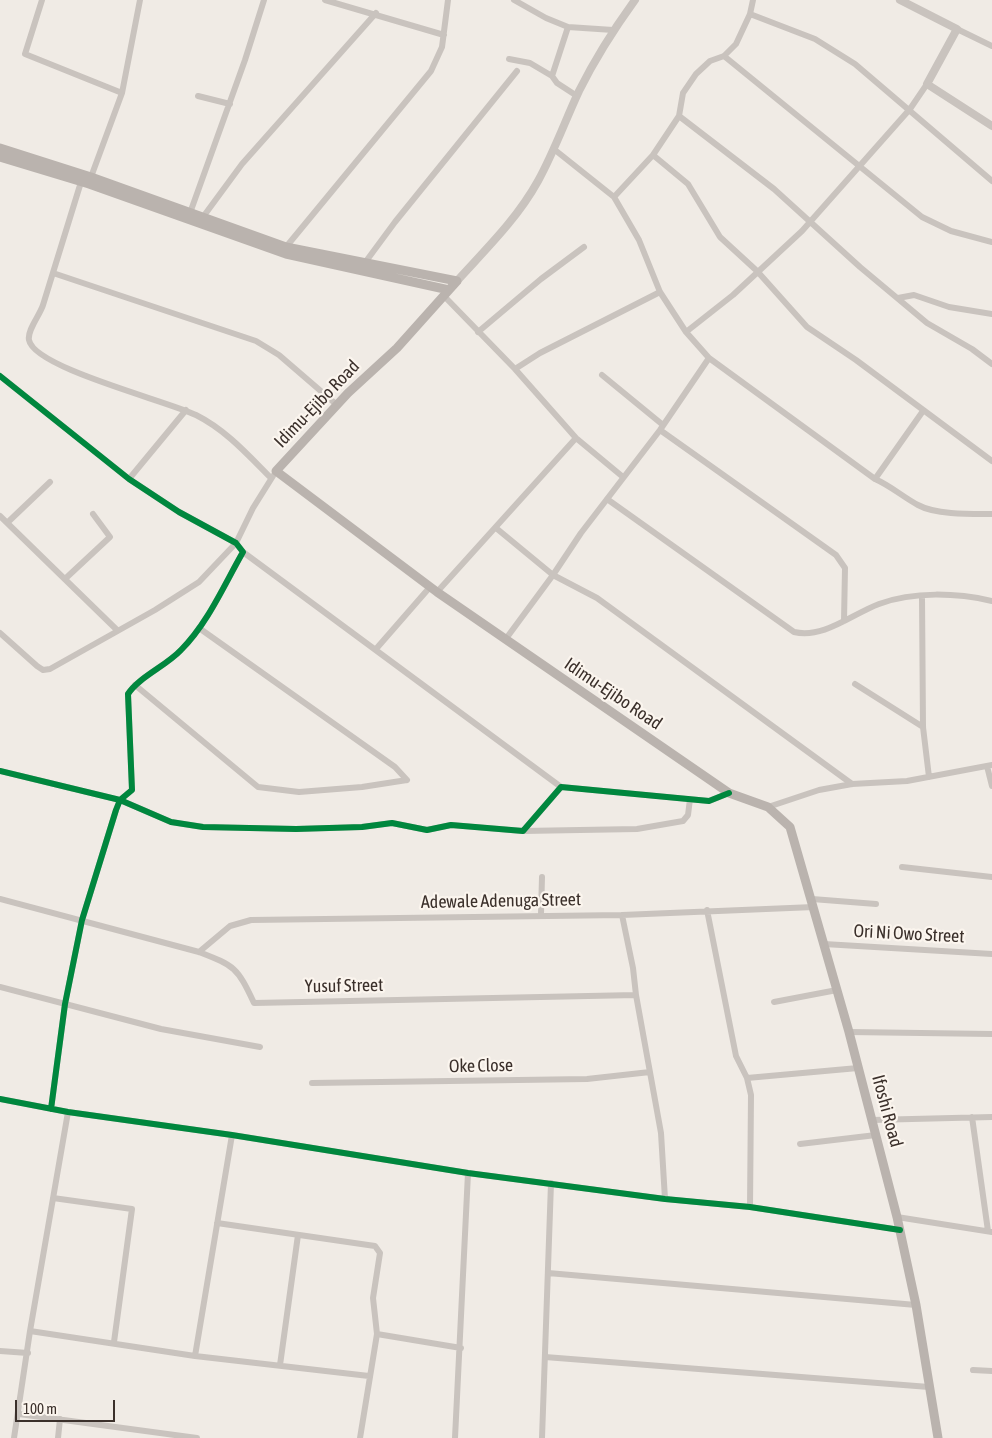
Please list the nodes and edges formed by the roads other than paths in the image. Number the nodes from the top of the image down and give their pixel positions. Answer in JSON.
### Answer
{"nodes":[{"id":1,"x":42,"y":0,"type":"edge"},
{"id":2,"x":140,"y":0,"type":"edge"},
{"id":3,"x":264,"y":0,"type":"edge"},
{"id":4,"x":325,"y":0,"type":"edge"},
{"id":5,"x":448,"y":0,"type":"edge"},
{"id":6,"x":514,"y":0,"type":"edge"},
{"id":7,"x":635,"y":0,"type":"edge"},
{"id":8,"x":753,"y":0,"type":"edge"},
{"id":9,"x":900,"y":0,"type":"edge"},
{"id":10,"x":376,"y":14,"type":"junction"},
{"id":11,"x":750,"y":14,"type":"junction"},
{"id":12,"x":568,"y":27,"type":"junction"},
{"id":13,"x":957,"y":29,"type":"junction"},
{"id":14,"x":613,"y":30,"type":"junction"},
{"id":15,"x":444,"y":35,"type":"junction"},
{"id":16,"x":992,"y":46,"type":"edge"},
{"id":17,"x":724,"y":56,"type":"junction"},
{"id":18,"x":509,"y":59,"type":"dead end"},
{"id":19,"x":517,"y":71,"type":"dead end"},
{"id":20,"x":552,"y":76,"type":"junction"},
{"id":21,"x":927,"y":84,"type":"junction"},
{"id":22,"x":122,"y":93,"type":"junction"},
{"id":23,"x":198,"y":96,"type":"dead end"},
{"id":24,"x":577,"y":96,"type":"junction"},
{"id":25,"x":230,"y":104,"type":"junction"},
{"id":26,"x":910,"y":109,"type":"junction"},
{"id":27,"x":679,"y":116,"type":"junction"},
{"id":28,"x":992,"y":126,"type":"edge"},
{"id":29,"x":0,"y":148,"type":"edge"},
{"id":30,"x":554,"y":150,"type":"junction"},
{"id":31,"x":653,"y":155,"type":"junction"},
{"id":32,"x":0,"y":157,"type":"edge"},
{"id":33,"x":860,"y":166,"type":"junction"},
{"id":34,"x":91,"y":177,"type":"junction"},
{"id":35,"x":992,"y":181,"type":"edge"},
{"id":36,"x":81,"y":182,"type":"junction"},
{"id":37,"x":614,"y":197,"type":"junction"},
{"id":38,"x":190,"y":213,"type":"junction"},
{"id":39,"x":202,"y":218,"type":"junction"},
{"id":40,"x":809,"y":222,"type":"junction"},
{"id":41,"x":221,"y":229,"type":"junction"},
{"id":42,"x":992,"y":242,"type":"edge"},
{"id":43,"x":286,"y":247,"type":"junction"},
{"id":44,"x":584,"y":247,"type":"dead end"},
{"id":45,"x":301,"y":254,"type":"junction"},
{"id":46,"x":364,"y":264,"type":"junction"},
{"id":47,"x":757,"y":271,"type":"junction"},
{"id":48,"x":53,"y":273,"type":"junction"},
{"id":49,"x":457,"y":281,"type":"junction"},
{"id":50,"x":660,"y":292,"type":"junction"},
{"id":51,"x":446,"y":293,"type":"junction"},
{"id":52,"x":898,"y":298,"type":"junction"},
{"id":53,"x":992,"y":314,"type":"edge"},
{"id":54,"x":478,"y":332,"type":"junction"},
{"id":55,"x":686,"y":332,"type":"junction"},
{"id":56,"x":709,"y":358,"type":"junction"},
{"id":57,"x":992,"y":364,"type":"edge"},
{"id":58,"x":514,"y":369,"type":"junction"},
{"id":59,"x":602,"y":375,"type":"dead end"},
{"id":60,"x":0,"y":376,"type":"edge"},
{"id":61,"x":337,"y":405,"type":"junction"},
{"id":62,"x":186,"y":410,"type":"junction"},
{"id":63,"x":923,"y":411,"type":"junction"},
{"id":64,"x":662,"y":427,"type":"junction"},
{"id":65,"x":576,"y":438,"type":"junction"},
{"id":66,"x":992,"y":461,"type":"edge"},
{"id":67,"x":274,"y":475,"type":"junction"},
{"id":68,"x":623,"y":477,"type":"junction"},
{"id":69,"x":129,"y":478,"type":"junction"},
{"id":70,"x":875,"y":479,"type":"junction"},
{"id":71,"x":50,"y":482,"type":"dead end"},
{"id":72,"x":607,"y":499,"type":"junction"},
{"id":73,"x":93,"y":514,"type":"dead end"},
{"id":74,"x":992,"y":514,"type":"edge"},
{"id":75,"x":0,"y":516,"type":"edge"},
{"id":76,"x":7,"y":522,"type":"junction"},
{"id":77,"x":496,"y":528,"type":"junction"},
{"id":78,"x":236,"y":544,"type":"junction"},
{"id":79,"x":243,"y":552,"type":"junction"},
{"id":80,"x":554,"y":576,"type":"junction"},
{"id":81,"x":66,"y":578,"type":"junction"},
{"id":82,"x":434,"y":590,"type":"junction"},
{"id":83,"x":922,"y":597,"type":"junction"},
{"id":84,"x":992,"y":601,"type":"edge"},
{"id":85,"x":844,"y":621,"type":"junction"},
{"id":86,"x":199,"y":628,"type":"junction"},
{"id":87,"x":117,"y":630,"type":"junction"},
{"id":88,"x":0,"y":633,"type":"edge"},
{"id":89,"x":505,"y":640,"type":"junction"},
{"id":90,"x":376,"y":649,"type":"junction"},
{"id":91,"x":855,"y":684,"type":"dead end"},
{"id":92,"x":135,"y":686,"type":"junction"},
{"id":93,"x":923,"y":727,"type":"junction"},
{"id":94,"x":990,"y":766,"type":"edge"},
{"id":95,"x":0,"y":772,"type":"edge"},
{"id":96,"x":929,"y":776,"type":"junction"},
{"id":97,"x":852,"y":784,"type":"junction"},
{"id":98,"x":992,"y":786,"type":"edge"},
{"id":99,"x":561,"y":788,"type":"junction"},
{"id":100,"x":729,"y":793,"type":"junction"},
{"id":101,"x":690,"y":799,"type":"junction"},
{"id":102,"x":120,"y":800,"type":"junction"},
{"id":103,"x":768,"y":807,"type":"junction"},
{"id":104,"x":524,"y":831,"type":"junction"},
{"id":105,"x":902,"y":867,"type":"dead end"},
{"id":106,"x":542,"y":877,"type":"dead end"},
{"id":107,"x":992,"y":878,"type":"edge"},
{"id":108,"x":0,"y":899,"type":"edge"},
{"id":109,"x":813,"y":903,"type":"junction"},
{"id":110,"x":876,"y":904,"type":"dead end"},
{"id":111,"x":707,"y":910,"type":"junction"},
{"id":112,"x":541,"y":914,"type":"junction"},
{"id":113,"x":622,"y":914,"type":"junction"},
{"id":114,"x":82,"y":920,"type":"junction"},
{"id":115,"x":824,"y":944,"type":"junction"},
{"id":116,"x":199,"y":952,"type":"junction"},
{"id":117,"x":992,"y":954,"type":"edge"},
{"id":118,"x":0,"y":987,"type":"edge"},
{"id":119,"x":837,"y":990,"type":"junction"},
{"id":120,"x":636,"y":995,"type":"junction"},
{"id":121,"x":774,"y":1002,"type":"dead end"},
{"id":122,"x":65,"y":1004,"type":"junction"},
{"id":123,"x":848,"y":1032,"type":"junction"},
{"id":124,"x":992,"y":1034,"type":"edge"},
{"id":125,"x":260,"y":1047,"type":"dead end"},
{"id":126,"x":858,"y":1068,"type":"junction"},
{"id":127,"x":650,"y":1072,"type":"junction"},
{"id":128,"x":747,"y":1078,"type":"junction"},
{"id":129,"x":312,"y":1083,"type":"dead end"},
{"id":130,"x":0,"y":1099,"type":"edge"},
{"id":131,"x":51,"y":1109,"type":"junction"},
{"id":132,"x":68,"y":1112,"type":"junction"},
{"id":133,"x":972,"y":1117,"type":"junction"},
{"id":134,"x":992,"y":1117,"type":"edge"},
{"id":135,"x":872,"y":1120,"type":"junction"},
{"id":136,"x":232,"y":1135,"type":"junction"},
{"id":137,"x":876,"y":1135,"type":"junction"},
{"id":138,"x":800,"y":1144,"type":"dead end"},
{"id":139,"x":468,"y":1172,"type":"junction"},
{"id":140,"x":551,"y":1183,"type":"junction"},
{"id":141,"x":53,"y":1198,"type":"junction"},
{"id":142,"x":665,"y":1199,"type":"junction"},
{"id":143,"x":750,"y":1207,"type":"junction"},
{"id":144,"x":898,"y":1217,"type":"junction"},
{"id":145,"x":217,"y":1223,"type":"junction"},
{"id":146,"x":900,"y":1230,"type":"junction"},
{"id":147,"x":990,"y":1232,"type":"edge"},
{"id":148,"x":298,"y":1235,"type":"junction"},
{"id":149,"x":548,"y":1273,"type":"junction"},
{"id":150,"x":916,"y":1305,"type":"junction"},
{"id":151,"x":30,"y":1331,"type":"junction"},
{"id":152,"x":377,"y":1334,"type":"junction"},
{"id":153,"x":114,"y":1342,"type":"junction"},
{"id":154,"x":461,"y":1348,"type":"junction"},
{"id":155,"x":0,"y":1351,"type":"edge"},
{"id":156,"x":28,"y":1353,"type":"junction"},
{"id":157,"x":195,"y":1356,"type":"junction"},
{"id":158,"x":545,"y":1357,"type":"junction"},
{"id":159,"x":280,"y":1365,"type":"junction"},
{"id":160,"x":973,"y":1370,"type":"dead end"},
{"id":161,"x":992,"y":1371,"type":"edge"},
{"id":162,"x":369,"y":1376,"type":"junction"},
{"id":163,"x":929,"y":1387,"type":"junction"},
{"id":164,"x":19,"y":1414,"type":"junction"},
{"id":165,"x":60,"y":1419,"type":"junction"},
{"id":166,"x":14,"y":1438,"type":"edge"},
{"id":167,"x":58,"y":1438,"type":"edge"},
{"id":168,"x":197,"y":1438,"type":"edge"},
{"id":169,"x":360,"y":1438,"type":"edge"},
{"id":170,"x":455,"y":1438,"type":"edge"},
{"id":171,"x":542,"y":1438,"type":"edge"},
{"id":172,"x":938,"y":1438,"type":"edge"}],
"edges":[{"from":1,"to":22,"type":"street"},
{"from":2,"to":22,"type":"street"},
{"from":3,"to":25,"type":"street"},
{"from":4,"to":10,"type":"street"},
{"from":5,"to":15,"type":"street"},
{"from":6,"to":12,"type":"street"},
{"from":7,"to":14,"type":"street"},
{"from":8,"to":11,"type":"street"},
{"from":9,"to":13,"type":"street"},
{"from":10,"to":15,"type":"street"},
{"from":10,"to":39,"type":"street"},
{"from":11,"to":17,"type":"street"},
{"from":11,"to":26,"type":"street"},
{"from":12,"to":14,"type":"street"},
{"from":12,"to":20,"type":"street"},
{"from":13,"to":16,"type":"street"},
{"from":13,"to":21,"type":"street"},
{"from":14,"to":24,"type":"street"},
{"from":15,"to":43,"type":"street"},
{"from":17,"to":27,"type":"street"},
{"from":17,"to":33,"type":"street"},
{"from":18,"to":20,"type":"street"},
{"from":19,"to":46,"type":"street"},
{"from":20,"to":24,"type":"street"},
{"from":21,"to":26,"type":"street"},
{"from":21,"to":28,"type":"street"},
{"from":22,"to":34,"type":"street"},
{"from":23,"to":25,"type":"street"},
{"from":24,"to":30,"type":"street"},
{"from":25,"to":38,"type":"street"},
{"from":26,"to":33,"type":"street"},
{"from":26,"to":35,"type":"street"},
{"from":27,"to":31,"type":"street"},
{"from":27,"to":40,"type":"street"},
{"from":29,"to":34,"type":"main road"},
{"from":30,"to":37,"type":"street"},
{"from":30,"to":49,"type":"street"},
{"from":31,"to":37,"type":"street"},
{"from":31,"to":47,"type":"street"},
{"from":32,"to":36,"type":"main road"},
{"from":33,"to":40,"type":"street"},
{"from":33,"to":42,"type":"street"},
{"from":34,"to":38,"type":"main road"},
{"from":36,"to":41,"type":"main road"},
{"from":36,"to":48,"type":"street"},
{"from":37,"to":50,"type":"street"},
{"from":38,"to":39,"type":"main road"},
{"from":39,"to":41,"type":"main road"},
{"from":40,"to":47,"type":"street"},
{"from":40,"to":52,"type":"street"},
{"from":41,"to":43,"type":"main road"},
{"from":41,"to":45,"type":"main road"},
{"from":43,"to":45,"type":"main road"},
{"from":44,"to":54,"type":"street"},
{"from":45,"to":46,"type":"main road"},
{"from":45,"to":51,"type":"main road"},
{"from":46,"to":49,"type":"main road"},
{"from":47,"to":55,"type":"street"},
{"from":47,"to":63,"type":"street"},
{"from":48,"to":61,"type":"street"},
{"from":48,"to":62,"type":"street"},
{"from":49,"to":51,"type":"main road","name":"Idimu-Ejibo Road"},
{"from":50,"to":55,"type":"street"},
{"from":50,"to":58,"type":"street"},
{"from":51,"to":54,"type":"street"},
{"from":51,"to":61,"type":"main road","name":"Idimu-Ejibo Road"},
{"from":52,"to":53,"type":"street"},
{"from":52,"to":57,"type":"street"},
{"from":54,"to":58,"type":"street"},
{"from":55,"to":56,"type":"street"},
{"from":56,"to":64,"type":"street"},
{"from":56,"to":70,"type":"street"},
{"from":58,"to":65,"type":"street"},
{"from":59,"to":64,"type":"street"},
{"from":60,"to":69,"type":"street"},
{"from":61,"to":67,"type":"main road","name":"Idimu-Ejibo Road"},
{"from":62,"to":67,"type":"street"},
{"from":62,"to":69,"type":"street"},
{"from":63,"to":66,"type":"street"},
{"from":63,"to":70,"type":"street"},
{"from":64,"to":68,"type":"street"},
{"from":64,"to":85,"type":"street"},
{"from":65,"to":68,"type":"street"},
{"from":65,"to":77,"type":"street"},
{"from":67,"to":78,"type":"street"},
{"from":67,"to":82,"type":"main road","name":"Idimu-Ejibo Road"},
{"from":68,"to":72,"type":"street"},
{"from":69,"to":78,"type":"street"},
{"from":70,"to":74,"type":"street"},
{"from":71,"to":76,"type":"street"},
{"from":72,"to":80,"type":"street"},
{"from":72,"to":85,"type":"street"},
{"from":73,"to":81,"type":"street"},
{"from":75,"to":76,"type":"street"},
{"from":76,"to":81,"type":"street"},
{"from":77,"to":80,"type":"street"},
{"from":77,"to":82,"type":"street"},
{"from":78,"to":79,"type":"street"},
{"from":78,"to":87,"type":"street"},
{"from":79,"to":86,"type":"street"},
{"from":79,"to":90,"type":"street"},
{"from":80,"to":89,"type":"street"},
{"from":80,"to":97,"type":"street"},
{"from":81,"to":87,"type":"street"},
{"from":82,"to":89,"type":"main road","name":"Idimu-Ejibo Road"},
{"from":82,"to":90,"type":"street"},
{"from":83,"to":84,"type":"street"},
{"from":83,"to":85,"type":"street"},
{"from":83,"to":93,"type":"street"},
{"from":86,"to":92,"type":"street"},
{"from":86,"to":92,"type":"street"},
{"from":87,"to":88,"type":"street"},
{"from":89,"to":100,"type":"main road","name":"Idimu-Ejibo Road"},
{"from":90,"to":99,"type":"street"},
{"from":91,"to":93,"type":"street"},
{"from":92,"to":102,"type":"street"},
{"from":93,"to":96,"type":"street"},
{"from":94,"to":96,"type":"street"},
{"from":94,"to":98,"type":"street"},
{"from":95,"to":102,"type":"street"},
{"from":96,"to":97,"type":"street"},
{"from":97,"to":103,"type":"street"},
{"from":99,"to":101,"type":"street"},
{"from":99,"to":104,"type":"street"},
{"from":100,"to":101,"type":"street"},
{"from":100,"to":103,"type":"main road","name":"Idimu-Ejibo Road"},
{"from":101,"to":104,"type":"street"},
{"from":102,"to":104,"type":"street"},
{"from":102,"to":114,"type":"street"},
{"from":103,"to":109,"type":"main road","name":"Ifoshi Road"},
{"from":105,"to":107,"type":"street"},
{"from":106,"to":112,"type":"street"},
{"from":108,"to":114,"type":"street","name":"Yusuf Street"},
{"from":109,"to":110,"type":"street","name":"Adewale Adenuga Street"},
{"from":109,"to":111,"type":"street","name":"Adewale Adenuga Street"},
{"from":109,"to":115,"type":"main road","name":"Ifoshi Road"},
{"from":111,"to":113,"type":"street","name":"Adewale Adenuga Street"},
{"from":111,"to":128,"type":"street"},
{"from":112,"to":113,"type":"street","name":"Adewale Adenuga Street"},
{"from":112,"to":116,"type":"street","name":"Adewale Adenuga Street"},
{"from":113,"to":120,"type":"street"},
{"from":114,"to":116,"type":"street","name":"Yusuf Street"},
{"from":114,"to":122,"type":"street"},
{"from":115,"to":117,"type":"street","name":"Ori Ni Owo Street"},
{"from":115,"to":119,"type":"main road","name":"Ifoshi Road"},
{"from":116,"to":120,"type":"street","name":"Yusuf Street"},
{"from":118,"to":122,"type":"street"},
{"from":119,"to":121,"type":"street"},
{"from":119,"to":123,"type":"main road","name":"Ifoshi Road"},
{"from":120,"to":127,"type":"street"},
{"from":122,"to":125,"type":"street"},
{"from":122,"to":131,"type":"street"},
{"from":123,"to":124,"type":"street"},
{"from":123,"to":126,"type":"main road","name":"Ifoshi Road"},
{"from":126,"to":128,"type":"street"},
{"from":126,"to":135,"type":"main road","name":"Ifoshi Road"},
{"from":127,"to":129,"type":"street","name":"Oke Close"},
{"from":127,"to":142,"type":"street"},
{"from":128,"to":143,"type":"street"},
{"from":130,"to":131,"type":"street"},
{"from":131,"to":132,"type":"street"},
{"from":132,"to":136,"type":"street"},
{"from":132,"to":141,"type":"street"},
{"from":133,"to":134,"type":"street"},
{"from":133,"to":135,"type":"street"},
{"from":133,"to":147,"type":"street"},
{"from":135,"to":137,"type":"main road","name":"Ifoshi Road"},
{"from":136,"to":139,"type":"street"},
{"from":136,"to":145,"type":"street"},
{"from":137,"to":138,"type":"street"},
{"from":137,"to":144,"type":"main road","name":"Ifoshi Road"},
{"from":139,"to":140,"type":"street"},
{"from":139,"to":154,"type":"street"},
{"from":140,"to":142,"type":"street"},
{"from":140,"to":149,"type":"street"},
{"from":141,"to":151,"type":"street"},
{"from":141,"to":153,"type":"street"},
{"from":142,"to":143,"type":"street"},
{"from":143,"to":146,"type":"street"},
{"from":144,"to":146,"type":"main road","name":"Ifoshi Road"},
{"from":144,"to":147,"type":"street"},
{"from":145,"to":148,"type":"street"},
{"from":145,"to":157,"type":"street"},
{"from":146,"to":150,"type":"main road","name":"Ifoshi Road"},
{"from":148,"to":152,"type":"street"},
{"from":148,"to":159,"type":"street"},
{"from":149,"to":150,"type":"street"},
{"from":149,"to":158,"type":"street"},
{"from":150,"to":163,"type":"main road","name":"Ifoshi Road"},
{"from":151,"to":153,"type":"street"},
{"from":151,"to":156,"type":"street"},
{"from":152,"to":154,"type":"street"},
{"from":152,"to":162,"type":"street"},
{"from":153,"to":157,"type":"street"},
{"from":154,"to":170,"type":"street"},
{"from":155,"to":156,"type":"street"},
{"from":156,"to":164,"type":"street"},
{"from":157,"to":159,"type":"street"},
{"from":158,"to":163,"type":"street"},
{"from":158,"to":171,"type":"street"},
{"from":159,"to":162,"type":"street"},
{"from":160,"to":161,"type":"street"},
{"from":162,"to":169,"type":"street"},
{"from":163,"to":172,"type":"main road","name":"Ifoshi Road"},
{"from":164,"to":165,"type":"street"},
{"from":164,"to":166,"type":"street"},
{"from":165,"to":167,"type":"street"},
{"from":165,"to":168,"type":"street"}]}
